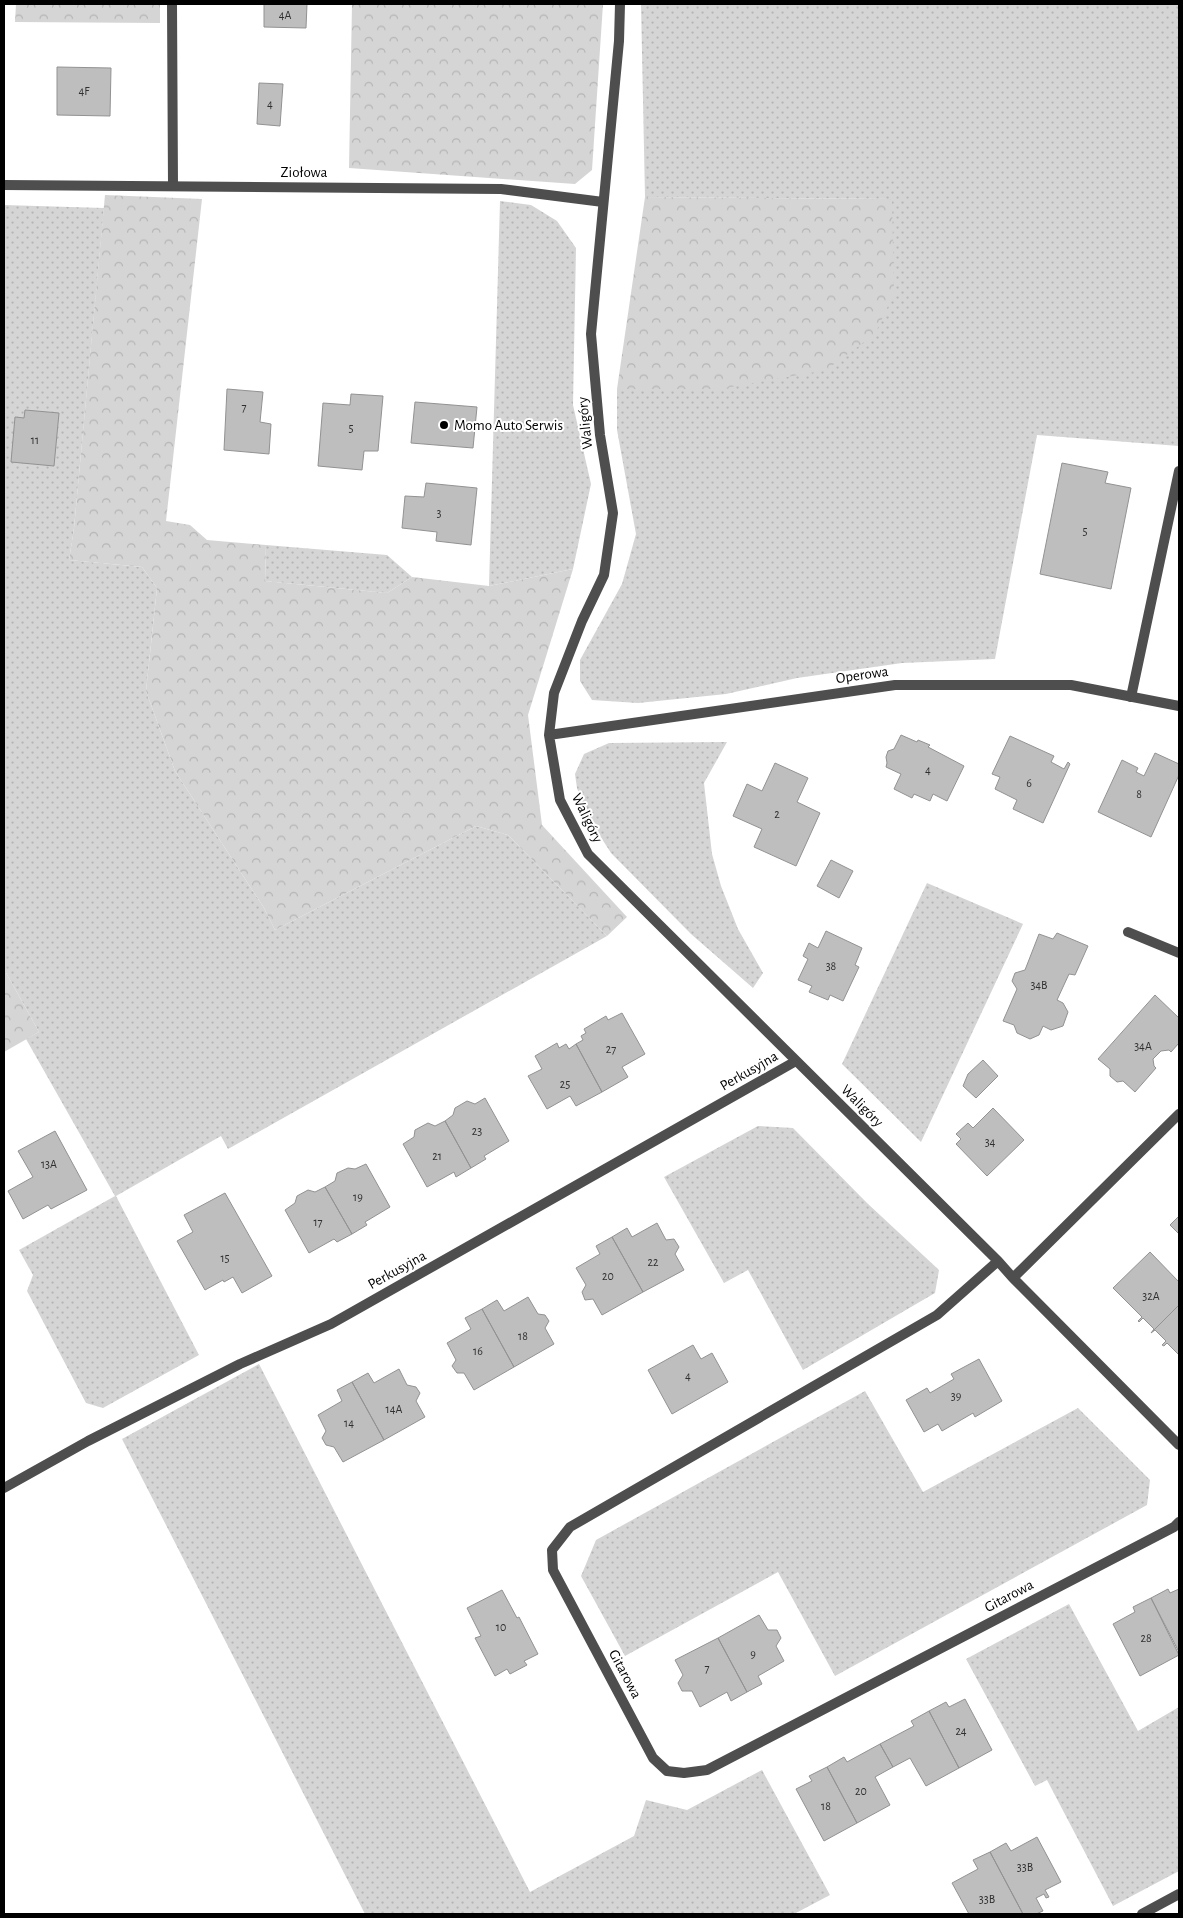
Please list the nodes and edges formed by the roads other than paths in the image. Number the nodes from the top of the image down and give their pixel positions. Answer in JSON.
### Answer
{"nodes":[{"id":1,"x":172,"y":4,"type":"edge"},
{"id":2,"x":620,"y":4,"type":"edge"},
{"id":3,"x":4,"y":185,"type":"edge"},
{"id":4,"x":173,"y":186,"type":"junction"},
{"id":5,"x":603,"y":202,"type":"junction"},
{"id":6,"x":1179,"y":471,"type":"edge"},
{"id":7,"x":1131,"y":697,"type":"junction"},
{"id":8,"x":1179,"y":706,"type":"edge"},
{"id":9,"x":549,"y":735,"type":"junction"},
{"id":10,"x":1128,"y":932,"type":"dead end"},
{"id":11,"x":1179,"y":953,"type":"edge"},
{"id":12,"x":796,"y":1061,"type":"junction"},
{"id":13,"x":1179,"y":1114,"type":"edge"},
{"id":14,"x":998,"y":1260,"type":"junction"},
{"id":15,"x":1013,"y":1278,"type":"junction"},
{"id":16,"x":1179,"y":1445,"type":"edge"},
{"id":17,"x":4,"y":1488,"type":"edge"},
{"id":18,"x":1179,"y":1522,"type":"edge"},
{"id":19,"x":1178,"y":1898,"type":"edge"},
{"id":20,"x":1142,"y":1914,"type":"edge"}],
"edges":[{"from":1,"to":4,"type":"street"},
{"from":2,"to":5,"type":"street","name":"Waligóry"},
{"from":3,"to":4,"type":"street","name":"Ziołowa"},
{"from":4,"to":5,"type":"street","name":"Ziołowa"},
{"from":5,"to":9,"type":"street","name":"Waligóry"},
{"from":6,"to":7,"type":"street"},
{"from":7,"to":8,"type":"street","name":"Operowa"},
{"from":7,"to":9,"type":"street","name":"Operowa"},
{"from":9,"to":12,"type":"street","name":"Waligóry"},
{"from":10,"to":11,"type":"street"},
{"from":12,"to":14,"type":"street","name":"Waligóry"},
{"from":12,"to":17,"type":"street","name":"Perkusyjna"},
{"from":13,"to":15,"type":"street"},
{"from":14,"to":15,"type":"street","name":"Waligóry"},
{"from":14,"to":18,"type":"street","name":"Gitarowa"},
{"from":15,"to":16,"type":"street","name":"Waligóry"},
{"from":19,"to":20,"type":"street"}]}
